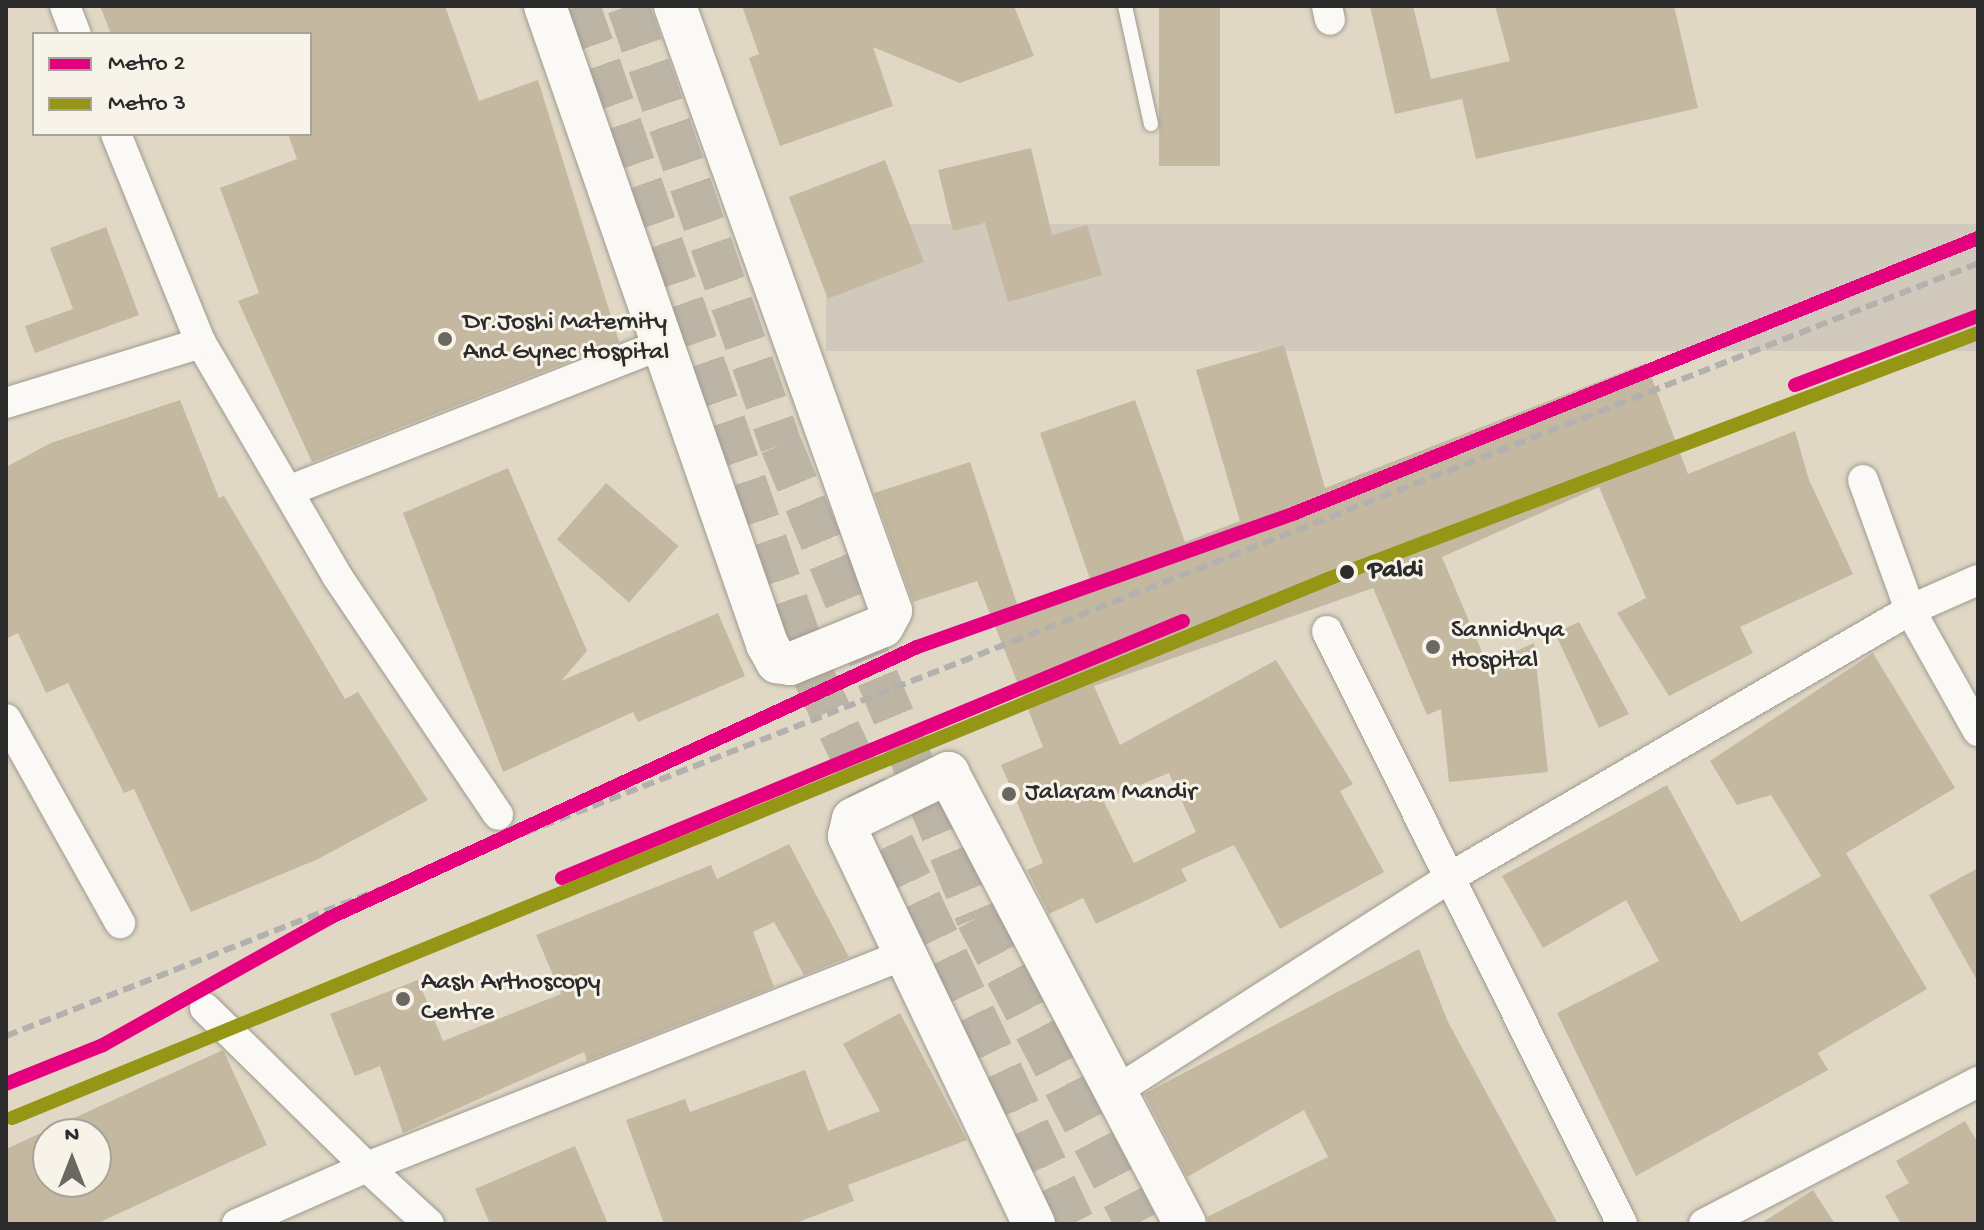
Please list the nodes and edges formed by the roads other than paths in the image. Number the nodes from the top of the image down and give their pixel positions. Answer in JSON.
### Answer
{"nodes":[{"id":1,"x":65,"y":6,"type":"edge"},
{"id":2,"x":545,"y":6,"type":"edge"},
{"id":3,"x":675,"y":6,"type":"edge"},
{"id":4,"x":1125,"y":6,"type":"edge"},
{"id":5,"x":75,"y":32,"type":"edge"},
{"id":6,"x":1151,"y":124,"type":"dead end"},
{"id":7,"x":117,"y":136,"type":"edge"},
{"id":8,"x":201,"y":343,"type":"junction"},
{"id":9,"x":660,"y":345,"type":"junction"},
{"id":10,"x":6,"y":403,"type":"edge"},
{"id":11,"x":1863,"y":480,"type":"dead end"},
{"id":12,"x":288,"y":491,"type":"junction"},
{"id":13,"x":1978,"y":580,"type":"edge"},
{"id":14,"x":1910,"y":610,"type":"junction"},
{"id":15,"x":1327,"y":631,"type":"dead end"},
{"id":16,"x":6,"y":719,"type":"edge"},
{"id":17,"x":1978,"y":731,"type":"edge"},
{"id":18,"x":498,"y":815,"type":"dead end"},
{"id":19,"x":1447,"y":879,"type":"junction"},
{"id":20,"x":120,"y":923,"type":"dead end"},
{"id":21,"x":901,"y":956,"type":"junction"},
{"id":22,"x":205,"y":1008,"type":"dead end"},
{"id":23,"x":1978,"y":1082,"type":"edge"},
{"id":24,"x":1113,"y":1093,"type":"junction"},
{"id":25,"x":367,"y":1167,"type":"junction"},
{"id":26,"x":237,"y":1224,"type":"edge"},
{"id":27,"x":429,"y":1224,"type":"edge"},
{"id":28,"x":1034,"y":1224,"type":"edge"},
{"id":29,"x":1185,"y":1224,"type":"edge"},
{"id":30,"x":1622,"y":1224,"type":"edge"},
{"id":31,"x":1704,"y":1224,"type":"edge"}],
"edges":[{"from":1,"to":5,"type":"street"},
{"from":2,"to":9,"type":"street"},
{"from":3,"to":9,"type":"street"},
{"from":4,"to":6,"type":"lane"},
{"from":7,"to":8,"type":"street"},
{"from":8,"to":10,"type":"street"},
{"from":8,"to":12,"type":"street"},
{"from":9,"to":12,"type":"street"},
{"from":11,"to":14,"type":"street"},
{"from":12,"to":18,"type":"street"},
{"from":13,"to":14,"type":"street"},
{"from":14,"to":17,"type":"street"},
{"from":14,"to":19,"type":"street"},
{"from":15,"to":19,"type":"street"},
{"from":16,"to":20,"type":"street"},
{"from":19,"to":24,"type":"street"},
{"from":19,"to":30,"type":"street"},
{"from":21,"to":24,"type":"street"},
{"from":21,"to":25,"type":"street"},
{"from":21,"to":28,"type":"street"},
{"from":22,"to":25,"type":"street"},
{"from":23,"to":31,"type":"street"},
{"from":24,"to":29,"type":"street"},
{"from":25,"to":26,"type":"street"},
{"from":25,"to":27,"type":"street"}]}
